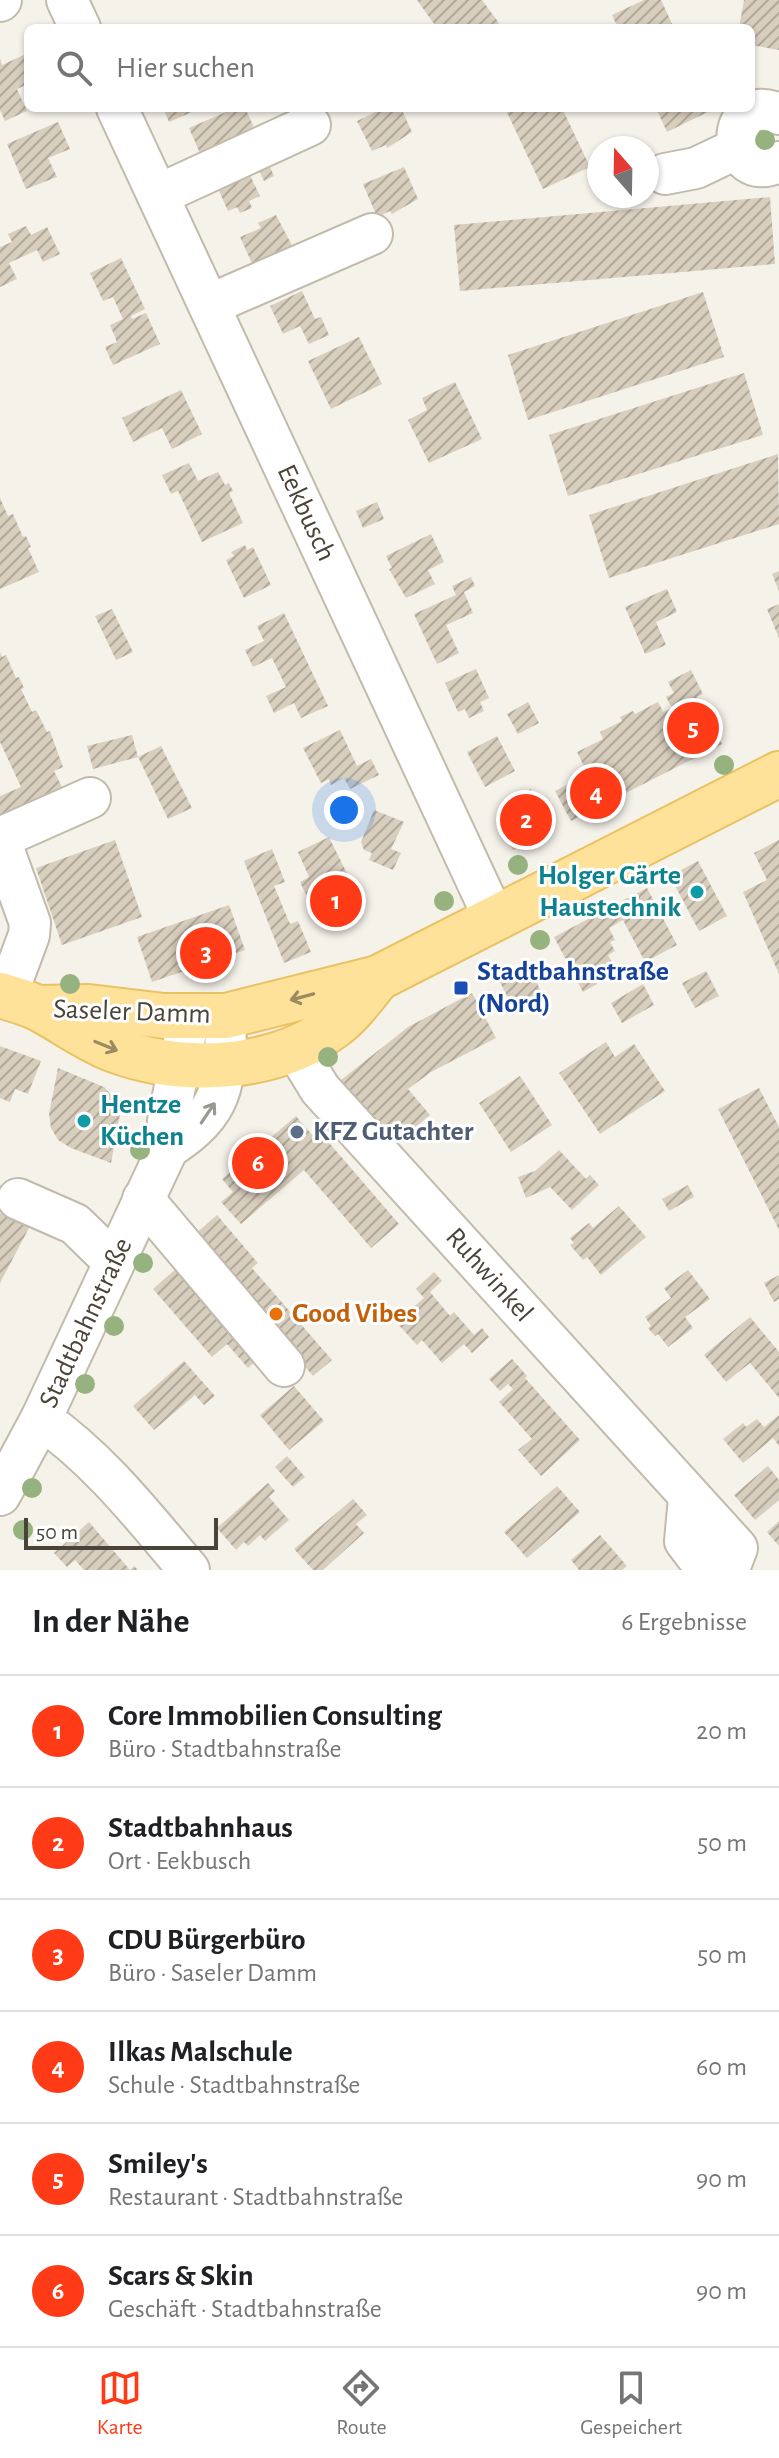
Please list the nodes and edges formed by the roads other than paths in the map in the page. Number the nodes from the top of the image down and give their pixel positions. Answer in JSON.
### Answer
{"nodes":[{"id":1,"x":67,"y":0,"type":"edge"},
{"id":2,"x":78,"y":24,"type":"edge"},
{"id":3,"x":119,"y":112,"type":"edge"},
{"id":4,"x":779,"y":114,"type":"edge"},
{"id":5,"x":310,"y":125,"type":"dead end"},
{"id":6,"x":738,"y":148,"type":"junction"},
{"id":7,"x":685,"y":160,"type":"dead end"},
{"id":8,"x":779,"y":162,"type":"edge"},
{"id":9,"x":158,"y":195,"type":"junction"},
{"id":10,"x":372,"y":234,"type":"dead end"},
{"id":11,"x":209,"y":305,"type":"junction"},
{"id":12,"x":779,"y":774,"type":"edge"},
{"id":13,"x":90,"y":798,"type":"dead end"},
{"id":14,"x":0,"y":839,"type":"edge"},
{"id":15,"x":494,"y":918,"type":"junction"},
{"id":16,"x":378,"y":978,"type":"junction"},
{"id":17,"x":15,"y":1000,"type":"edge"},
{"id":18,"x":208,"y":1016,"type":"junction"},
{"id":19,"x":295,"y":1048,"type":"junction"},
{"id":20,"x":181,"y":1063,"type":"junction"},
{"id":21,"x":225,"y":1064,"type":"junction"},
{"id":22,"x":168,"y":1148,"type":"junction"},
{"id":23,"x":18,"y":1199,"type":"dead end"},
{"id":24,"x":143,"y":1199,"type":"junction"},
{"id":25,"x":114,"y":1262,"type":"junction"},
{"id":26,"x":284,"y":1366,"type":"dead end"},
{"id":27,"x":41,"y":1419,"type":"junction"},
{"id":28,"x":0,"y":1495,"type":"edge"},
{"id":29,"x":689,"y":1498,"type":"junction"},
{"id":30,"x":189,"y":1570,"type":"edge"},
{"id":31,"x":707,"y":1570,"type":"edge"},
{"id":32,"x":723,"y":1570,"type":"edge"}],
"edges":[{"from":1,"to":2,"type":"street"},
{"from":3,"to":9,"type":"street","name":"Eekbusch"},
{"from":4,"to":6,"type":"street"},
{"from":5,"to":9,"type":"street"},
{"from":6,"to":7,"type":"street"},
{"from":6,"to":8,"type":"street"},
{"from":9,"to":11,"type":"street","name":"Eekbusch"},
{"from":10,"to":11,"type":"street"},
{"from":11,"to":15,"type":"street","name":"Eekbusch"},
{"from":12,"to":15,"type":"main road"},
{"from":13,"to":14,"type":"street"},
{"from":14,"to":17,"type":"street"},
{"from":15,"to":16,"type":"main road"},
{"from":16,"to":18,"type":"main road","one_way":true},
{"from":16,"to":19,"type":"main road"},
{"from":17,"to":18,"type":"main road","name":"Saseler Damm"},
{"from":17,"to":20,"type":"main road","name":"Saseler Damm","one_way":true},
{"from":18,"to":20,"type":"street","name":"Stadtbahnstraße"},
{"from":18,"to":21,"type":"street","name":"Stadtbahnstraße"},
{"from":19,"to":21,"type":"main road"},
{"from":19,"to":29,"type":"street","name":"Ruhwinkel"},
{"from":20,"to":21,"type":"main road","name":"Saseler Damm"},
{"from":20,"to":22,"type":"street","name":"Stadtbahnstraße"},
{"from":22,"to":21,"type":"street","name":"Stadtbahnstraße","one_way":true},
{"from":22,"to":24,"type":"street","name":"Stadtbahnstraße"},
{"from":23,"to":25,"type":"street"},
{"from":24,"to":25,"type":"street","name":"Stadtbahnstraße"},
{"from":24,"to":26,"type":"street"},
{"from":25,"to":27,"type":"street","name":"Stadtbahnstraße"},
{"from":27,"to":28,"type":"street","name":"Stadtbahnstraße"},
{"from":27,"to":30,"type":"street"},
{"from":29,"to":31,"type":"street"},
{"from":29,"to":32,"type":"street","name":"Ruhwinkel"}]}
